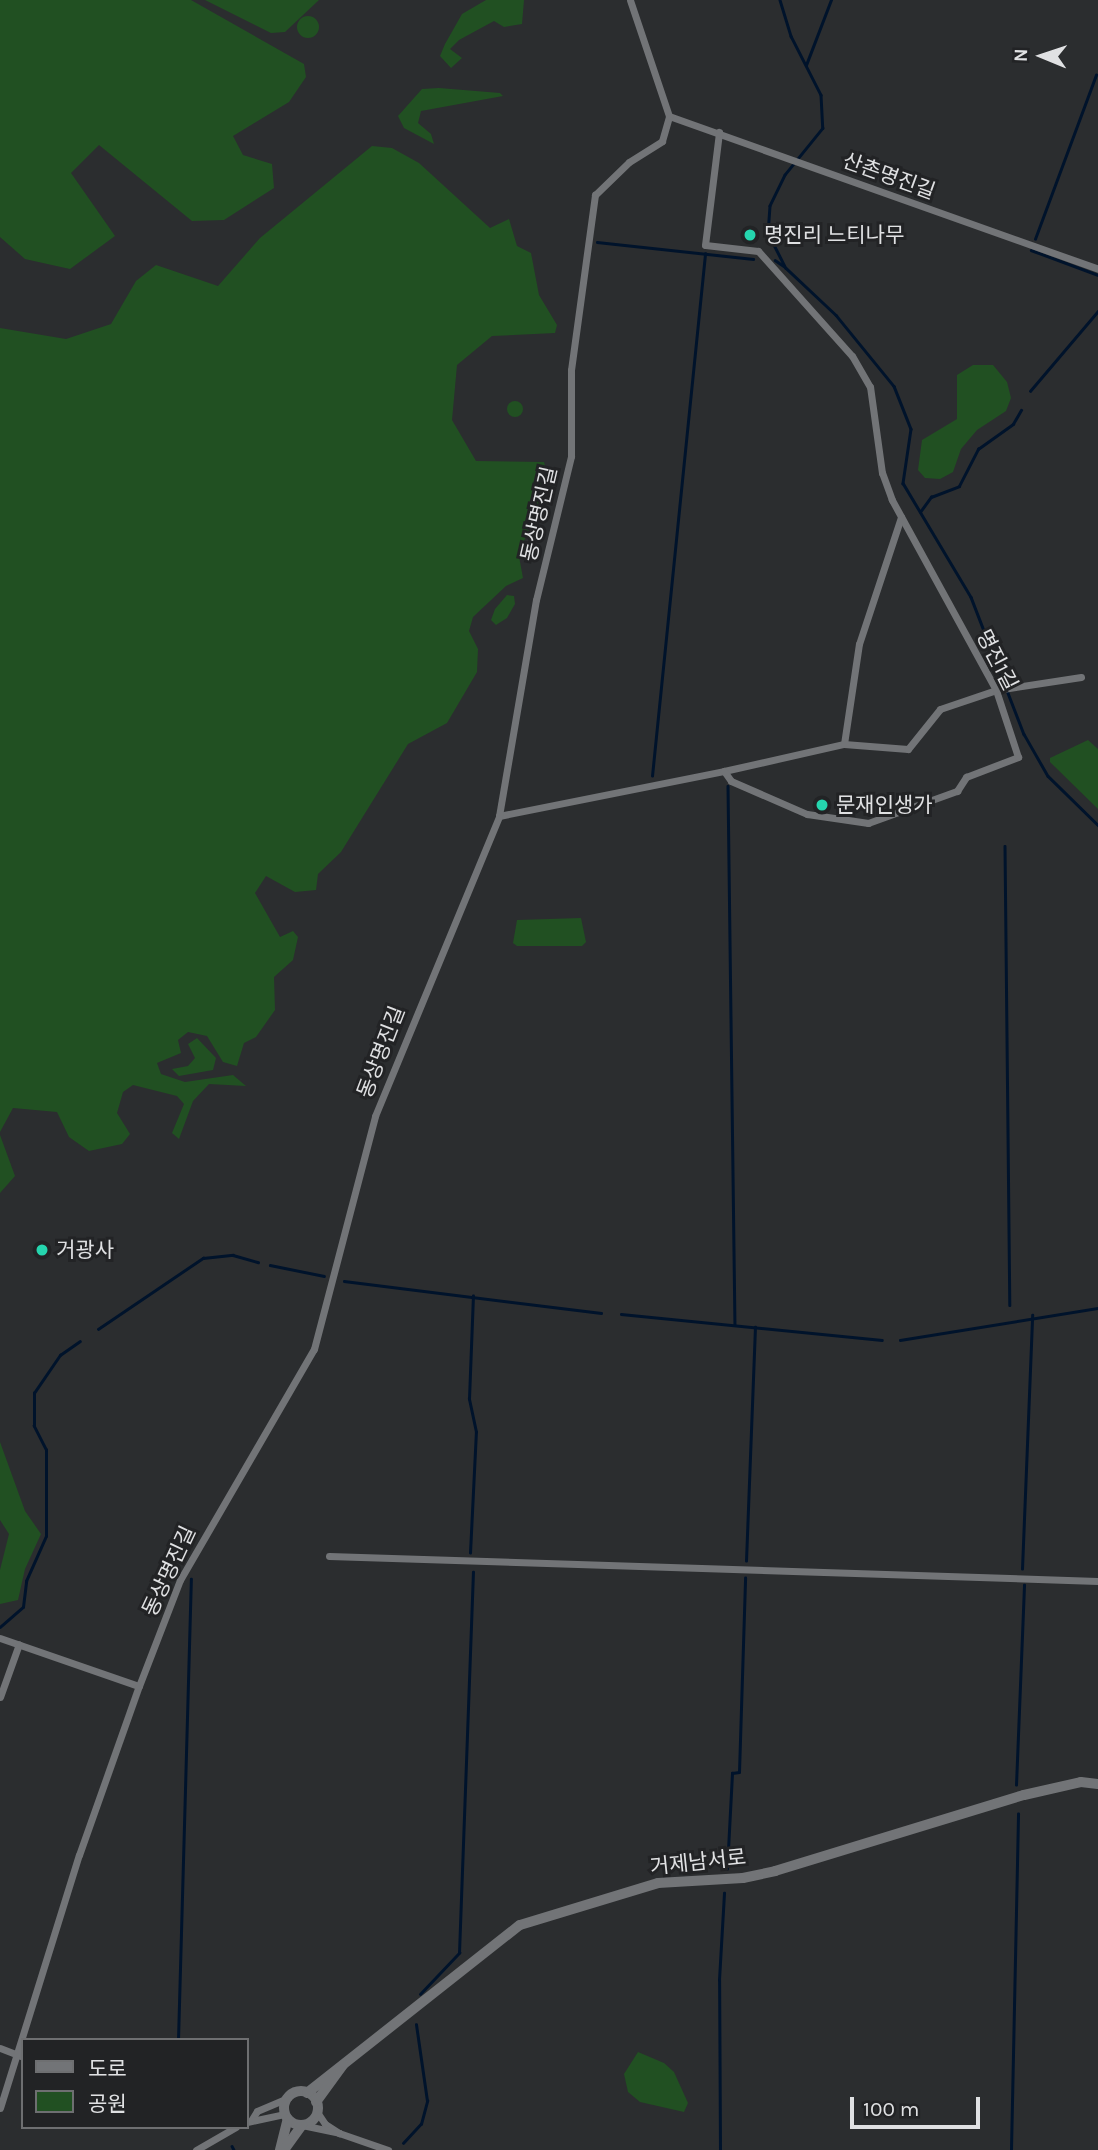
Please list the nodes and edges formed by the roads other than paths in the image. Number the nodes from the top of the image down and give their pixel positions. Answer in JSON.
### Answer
{"nodes":[{"id":1,"x":629,"y":0,"type":"edge"},
{"id":2,"x":669,"y":116,"type":"junction"},
{"id":3,"x":719,"y":132,"type":"junction"},
{"id":4,"x":1098,"y":269,"type":"edge"},
{"id":5,"x":901,"y":517,"type":"junction"},
{"id":6,"x":1081,"y":677,"type":"dead end"},
{"id":7,"x":996,"y":690,"type":"junction"},
{"id":8,"x":844,"y":744,"type":"junction"},
{"id":9,"x":724,"y":771,"type":"junction"},
{"id":10,"x":499,"y":816,"type":"junction"},
{"id":11,"x":328,"y":1556,"type":"dead end"},
{"id":12,"x":1098,"y":1581,"type":"edge"},
{"id":13,"x":0,"y":1638,"type":"edge"},
{"id":14,"x":19,"y":1644,"type":"junction"},
{"id":15,"x":139,"y":1686,"type":"junction"},
{"id":16,"x":0,"y":1697,"type":"edge"},
{"id":17,"x":1098,"y":1784,"type":"edge"},
{"id":18,"x":26,"y":2038,"type":"edge"},
{"id":19,"x":0,"y":2048,"type":"edge"},
{"id":20,"x":20,"y":2056,"type":"edge"},
{"id":21,"x":343,"y":2065,"type":"junction"},
{"id":22,"x":309,"y":2090,"type":"junction"},
{"id":23,"x":288,"y":2098,"type":"junction"},
{"id":24,"x":317,"y":2107,"type":"junction"},
{"id":25,"x":0,"y":2108,"type":"edge"},
{"id":26,"x":286,"y":2116,"type":"junction"},
{"id":27,"x":250,"y":2121,"type":"edge"},
{"id":28,"x":302,"y":2125,"type":"junction"},
{"id":29,"x":224,"y":2130,"type":"edge"},
{"id":30,"x":339,"y":2133,"type":"junction"},
{"id":31,"x":196,"y":2150,"type":"edge"},
{"id":32,"x":282,"y":2150,"type":"edge"},
{"id":33,"x":388,"y":2150,"type":"edge"}],
"edges":[{"from":1,"to":2,"type":"street"},
{"from":2,"to":3,"type":"street","name":"산촌명진길"},
{"from":2,"to":10,"type":"street","name":"동상명진길"},
{"from":3,"to":4,"type":"street","name":"산촌명진길"},
{"from":3,"to":5,"type":"street","name":"명진1길"},
{"from":5,"to":7,"type":"street","name":"명진1길"},
{"from":5,"to":8,"type":"street"},
{"from":6,"to":7,"type":"street"},
{"from":7,"to":8,"type":"street"},
{"from":7,"to":9,"type":"street","name":"명진1길"},
{"from":8,"to":9,"type":"street"},
{"from":9,"to":10,"type":"street"},
{"from":10,"to":15,"type":"street","name":"동상명진길"},
{"from":11,"to":12,"type":"street"},
{"from":13,"to":14,"type":"street"},
{"from":14,"to":15,"type":"street"},
{"from":14,"to":16,"type":"street"},
{"from":15,"to":18,"type":"street","name":"동상명진길"},
{"from":17,"to":21,"type":"main road","name":"거제남서로"},
{"from":19,"to":20,"type":"street"},
{"from":20,"to":25,"type":"street","name":"동상명진길"},
{"from":21,"to":22,"type":"main road","name":"거제남서로"},
{"from":21,"to":24,"type":"main road","name":"거제남서로"},
{"from":22,"to":23,"type":"main road"},
{"from":22,"to":24,"type":"main road"},
{"from":23,"to":26,"type":"main road"},
{"from":23,"to":27,"type":"street"},
{"from":24,"to":28,"type":"main road","name":"거제남서로"},
{"from":24,"to":30,"type":"street"},
{"from":26,"to":27,"type":"street"},
{"from":26,"to":28,"type":"main road"},
{"from":26,"to":32,"type":"main road"},
{"from":28,"to":30,"type":"street"},
{"from":28,"to":32,"type":"main road"},
{"from":29,"to":31,"type":"street"},
{"from":30,"to":33,"type":"street"}]}
